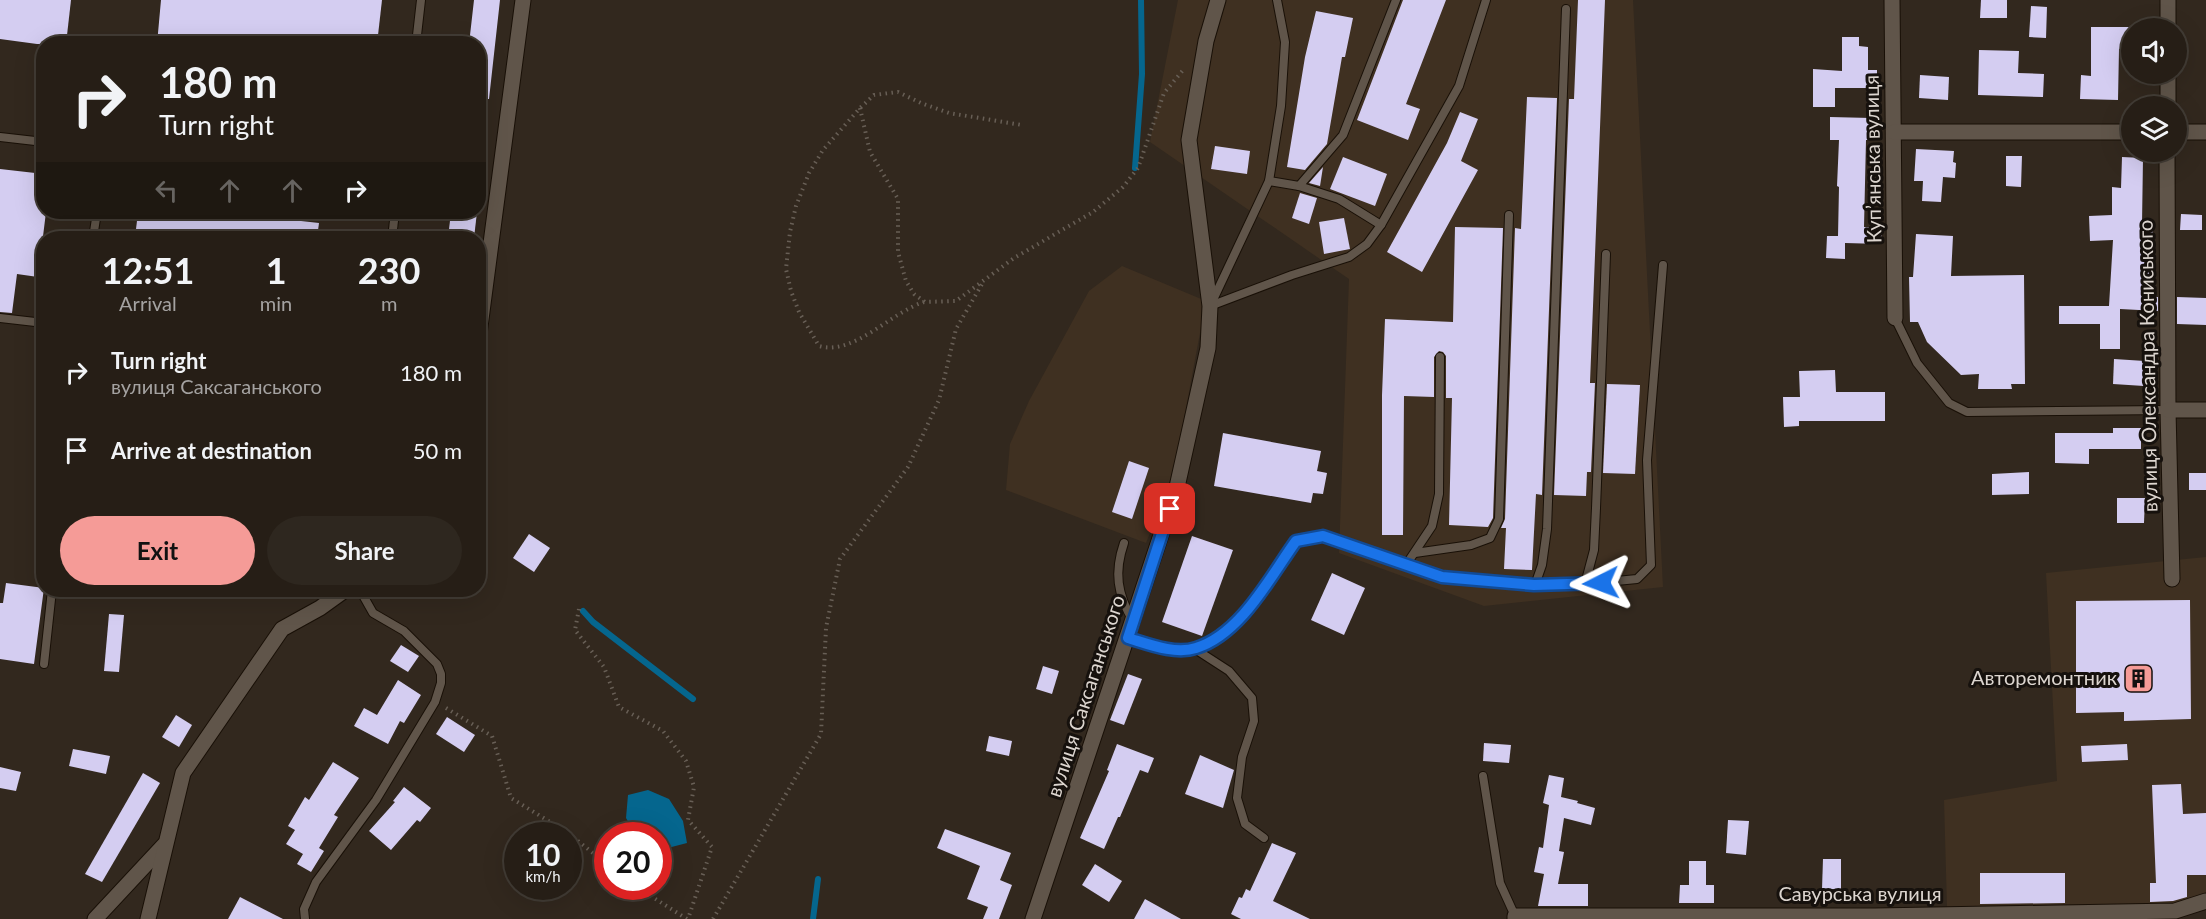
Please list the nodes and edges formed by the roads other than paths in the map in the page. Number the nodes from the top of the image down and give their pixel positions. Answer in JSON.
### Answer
{"nodes":[{"id":1,"x":421,"y":0,"type":"edge"},
{"id":2,"x":523,"y":0,"type":"edge"},
{"id":3,"x":1218,"y":0,"type":"edge"},
{"id":4,"x":1278,"y":0,"type":"edge"},
{"id":5,"x":1396,"y":0,"type":"edge"},
{"id":6,"x":1486,"y":0,"type":"edge"},
{"id":7,"x":1892,"y":0,"type":"edge"},
{"id":8,"x":2168,"y":0,"type":"edge"},
{"id":9,"x":1566,"y":9,"type":"dead end"},
{"id":10,"x":2168,"y":18,"type":"edge"},
{"id":11,"x":417,"y":36,"type":"edge"},
{"id":12,"x":1894,"y":132,"type":"junction"},
{"id":13,"x":2121,"y":132,"type":"edge"},
{"id":14,"x":2187,"y":132,"type":"edge"},
{"id":15,"x":2206,"y":132,"type":"edge"},
{"id":16,"x":0,"y":137,"type":"edge"},
{"id":17,"x":36,"y":141,"type":"edge"},
{"id":18,"x":2167,"y":162,"type":"edge"},
{"id":19,"x":1269,"y":181,"type":"junction"},
{"id":20,"x":1299,"y":186,"type":"junction"},
{"id":21,"x":1509,"y":215,"type":"dead end"},
{"id":22,"x":1381,"y":225,"type":"junction"},
{"id":23,"x":1606,"y":254,"type":"dead end"},
{"id":24,"x":1663,"y":265,"type":"dead end"},
{"id":25,"x":486,"y":281,"type":"edge"},
{"id":26,"x":1210,"y":306,"type":"junction"},
{"id":27,"x":0,"y":318,"type":"edge"},
{"id":28,"x":1895,"y":318,"type":"joint"},
{"id":29,"x":36,"y":322,"type":"edge"},
{"id":30,"x":1440,"y":357,"type":"dead end"},
{"id":31,"x":2168,"y":410,"type":"junction"},
{"id":32,"x":2206,"y":410,"type":"edge"},
{"id":33,"x":1124,"y":543,"type":"dead end"},
{"id":34,"x":1414,"y":553,"type":"junction"},
{"id":35,"x":1406,"y":565,"type":"junction"},
{"id":36,"x":2172,"y":579,"type":"dead end"},
{"id":37,"x":1586,"y":584,"type":"junction"},
{"id":38,"x":1534,"y":585,"type":"junction"},
{"id":39,"x":51,"y":597,"type":"edge"},
{"id":40,"x":335,"y":597,"type":"edge"},
{"id":41,"x":364,"y":597,"type":"edge"},
{"id":42,"x":1133,"y":621,"type":"junction"},
{"id":43,"x":1128,"y":638,"type":"junction"},
{"id":44,"x":1195,"y":649,"type":"junction"},
{"id":45,"x":44,"y":664,"type":"dead end"},
{"id":46,"x":1483,"y":776,"type":"dead end"},
{"id":47,"x":1264,"y":838,"type":"dead end"},
{"id":48,"x":166,"y":843,"type":"junction"},
{"id":49,"x":2206,"y":901,"type":"edge"},
{"id":50,"x":1515,"y":918,"type":"edge"},
{"id":51,"x":95,"y":919,"type":"edge"},
{"id":52,"x":148,"y":919,"type":"edge"},
{"id":53,"x":305,"y":919,"type":"edge"},
{"id":54,"x":1033,"y":919,"type":"edge"}],
"edges":[{"from":1,"to":11,"type":"lane"},
{"from":2,"to":25,"type":"street"},
{"from":3,"to":26,"type":"street","name":"вулиця Саксаганського"},
{"from":4,"to":19,"type":"lane"},
{"from":5,"to":20,"type":"lane"},
{"from":6,"to":22,"type":"lane"},
{"from":7,"to":12,"type":"street","name":"Купʼянська вулиця"},
{"from":8,"to":10,"type":"street"},
{"from":9,"to":38,"type":"lane"},
{"from":12,"to":13,"type":"street"},
{"from":12,"to":28,"type":"street","name":"Купʼянська вулиця"},
{"from":14,"to":15,"type":"street"},
{"from":16,"to":17,"type":"lane"},
{"from":18,"to":31,"type":"street","name":"вулиця Олександра Кониського"},
{"from":19,"to":20,"type":"lane"},
{"from":19,"to":26,"type":"lane"},
{"from":20,"to":22,"type":"lane"},
{"from":21,"to":34,"type":"lane"},
{"from":22,"to":26,"type":"lane"},
{"from":23,"to":37,"type":"lane"},
{"from":24,"to":37,"type":"lane"},
{"from":26,"to":42,"type":"street","name":"вулиця Саксаганського"},
{"from":27,"to":29,"type":"lane"},
{"from":28,"to":31,"type":"lane"},
{"from":30,"to":34,"type":"lane"},
{"from":31,"to":32,"type":"street"},
{"from":31,"to":36,"type":"street","name":"вулиця Олександра Кониського"},
{"from":33,"to":42,"type":"lane"},
{"from":34,"to":35,"type":"lane"},
{"from":35,"to":38,"type":"lane"},
{"from":35,"to":44,"type":"lane"},
{"from":37,"to":38,"type":"lane"},
{"from":39,"to":45,"type":"lane"},
{"from":40,"to":48,"type":"street"},
{"from":41,"to":53,"type":"lane"},
{"from":42,"to":43,"type":"street","name":"вулиця Саксаганського"},
{"from":43,"to":44,"type":"lane"},
{"from":43,"to":54,"type":"street","name":"вулиця Саксаганського"},
{"from":44,"to":47,"type":"lane"},
{"from":46,"to":50,"type":"lane"},
{"from":48,"to":51,"type":"street"},
{"from":48,"to":52,"type":"street"},
{"from":49,"to":50,"type":"street","name":"Савурська вулиця"}]}
